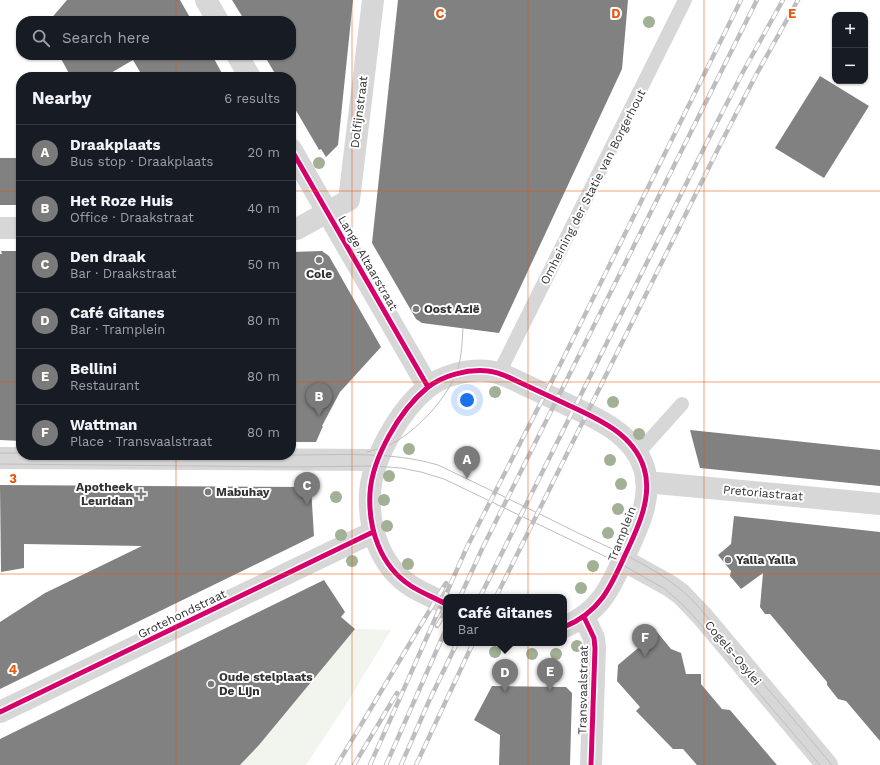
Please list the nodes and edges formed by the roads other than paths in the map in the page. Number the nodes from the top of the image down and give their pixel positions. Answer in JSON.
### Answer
{"nodes":[{"id":1,"x":206,"y":0,"type":"edge"},
{"id":2,"x":373,"y":0,"type":"edge"},
{"id":3,"x":685,"y":0,"type":"edge"},
{"id":4,"x":215,"y":16,"type":"edge"},
{"id":5,"x":241,"y":60,"type":"edge"},
{"id":6,"x":247,"y":72,"type":"edge"},
{"id":7,"x":296,"y":158,"type":"edge"},
{"id":8,"x":327,"y":212,"type":"junction"},
{"id":9,"x":0,"y":228,"type":"edge"},
{"id":10,"x":16,"y":228,"type":"edge"},
{"id":11,"x":296,"y":229,"type":"edge"},
{"id":12,"x":499,"y":373,"type":"junction"},
{"id":13,"x":428,"y":387,"type":"junction"},
{"id":14,"x":682,"y":404,"type":"dead end"},
{"id":15,"x":638,"y":453,"type":"junction"},
{"id":16,"x":0,"y":458,"type":"edge"},
{"id":17,"x":16,"y":458,"type":"edge"},
{"id":18,"x":296,"y":460,"type":"edge"},
{"id":19,"x":378,"y":460,"type":"junction"},
{"id":20,"x":646,"y":482,"type":"junction"},
{"id":21,"x":880,"y":504,"type":"edge"},
{"id":22,"x":373,"y":532,"type":"junction"},
{"id":23,"x":623,"y":560,"type":"junction"},
{"id":24,"x":443,"y":602,"type":"edge"},
{"id":25,"x":584,"y":617,"type":"junction"},
{"id":26,"x":567,"y":626,"type":"edge"},
{"id":27,"x":0,"y":712,"type":"edge"},
{"id":28,"x":592,"y":765,"type":"edge"},
{"id":29,"x":827,"y":765,"type":"edge"}],
"edges":[{"from":1,"to":4,"type":"street"},
{"from":2,"to":8,"type":"street","name":"Dolfijnstraat"},
{"from":3,"to":12,"type":"lane","name":"Omheining der Statie van Borgerhout"},
{"from":5,"to":6,"type":"street"},
{"from":7,"to":8,"type":"street","name":"Lange Altaarstraat"},
{"from":8,"to":11,"type":"street"},
{"from":8,"to":13,"type":"street","name":"Lange Altaarstraat"},
{"from":9,"to":10,"type":"street"},
{"from":12,"to":13,"type":"street","name":"Tramplein"},
{"from":12,"to":15,"type":"street","name":"Tramplein"},
{"from":13,"to":19,"type":"street","name":"Tramplein"},
{"from":14,"to":15,"type":"lane"},
{"from":15,"to":20,"type":"street","name":"Tramplein"},
{"from":16,"to":17,"type":"street"},
{"from":18,"to":19,"type":"street"},
{"from":19,"to":22,"type":"street","name":"Tramplein"},
{"from":20,"to":21,"type":"street","name":"Pretoriastraat"},
{"from":20,"to":23,"type":"street","name":"Tramplein"},
{"from":22,"to":24,"type":"street","name":"Tramplein"},
{"from":22,"to":27,"type":"street","name":"Grotehondstraat"},
{"from":23,"to":25,"type":"street","name":"Tramplein"},
{"from":23,"to":29,"type":"street","name":"Cogels-Osylei"},
{"from":25,"to":26,"type":"street","name":"Tramplein"},
{"from":25,"to":28,"type":"street","name":"Transvaalstraat"}]}
